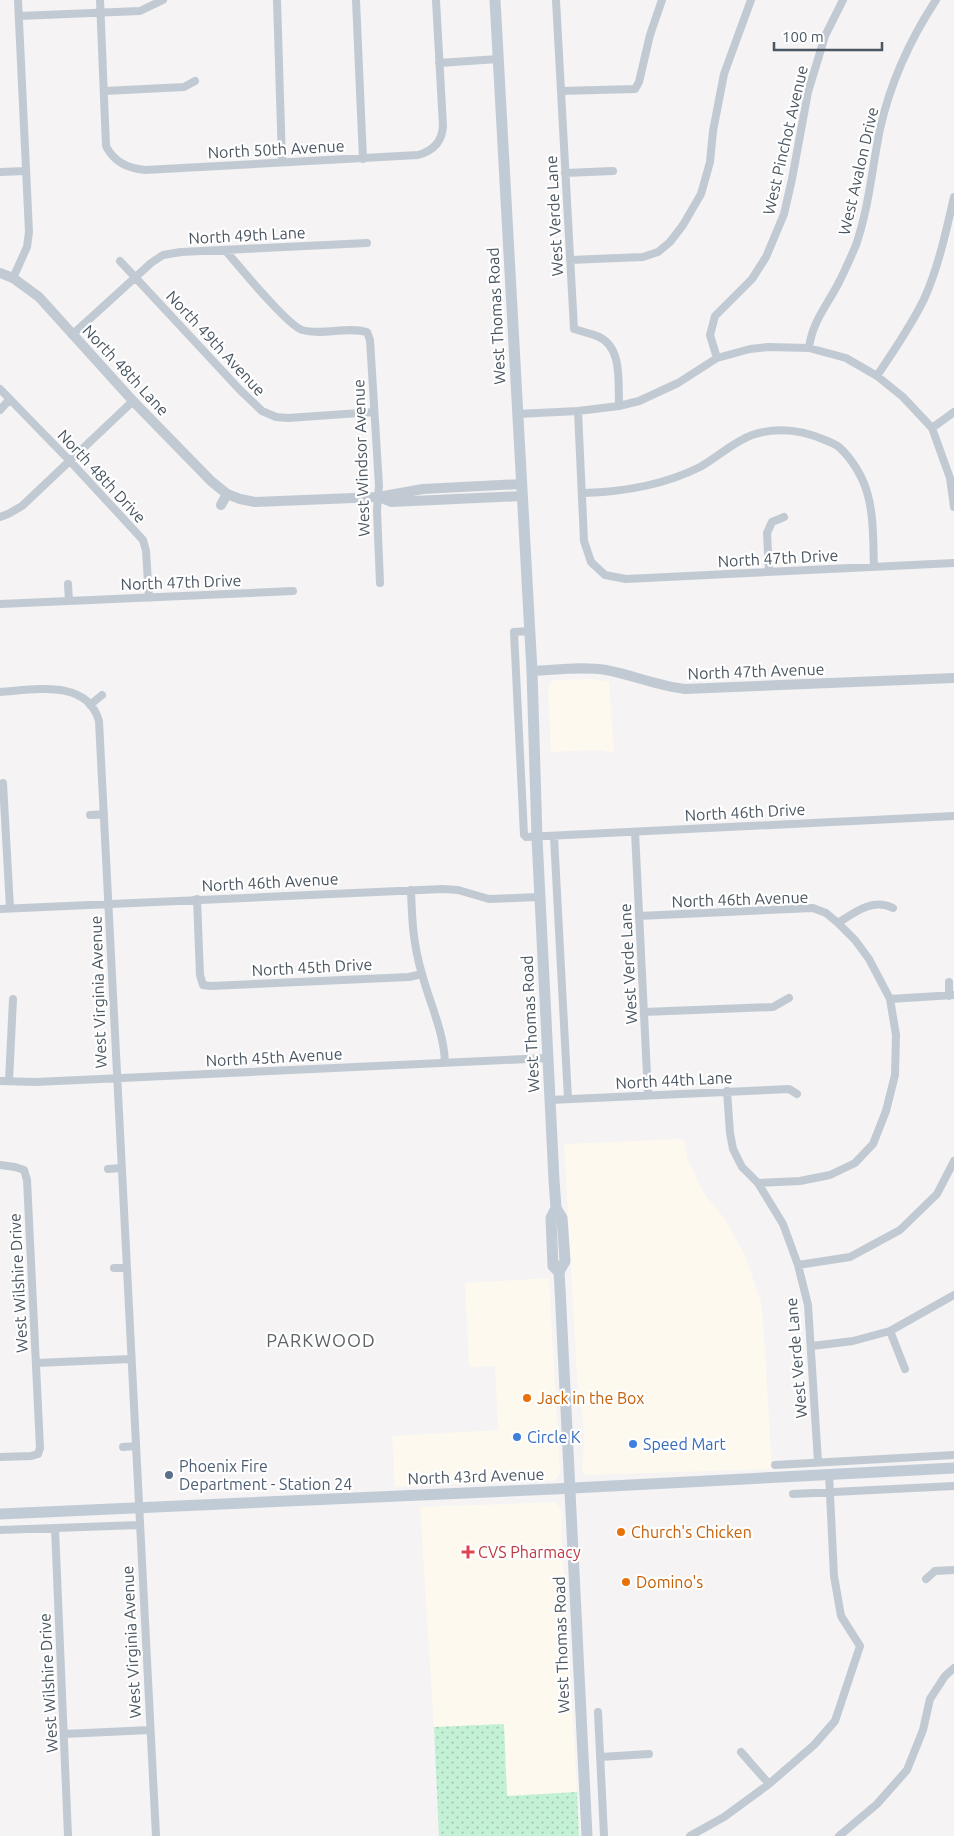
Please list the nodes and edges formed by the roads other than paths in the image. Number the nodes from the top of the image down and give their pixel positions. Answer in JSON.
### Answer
{"nodes":[{"id":1,"x":18,"y":0,"type":"edge"},
{"id":2,"x":100,"y":0,"type":"edge"},
{"id":3,"x":163,"y":0,"type":"edge"},
{"id":4,"x":277,"y":0,"type":"edge"},
{"id":5,"x":356,"y":0,"type":"edge"},
{"id":6,"x":436,"y":0,"type":"edge"},
{"id":7,"x":495,"y":0,"type":"edge"},
{"id":8,"x":556,"y":0,"type":"edge"},
{"id":9,"x":662,"y":0,"type":"edge"},
{"id":10,"x":751,"y":0,"type":"edge"},
{"id":11,"x":843,"y":0,"type":"edge"},
{"id":12,"x":936,"y":0,"type":"edge"},
{"id":13,"x":100,"y":13,"type":"junction"},
{"id":14,"x":19,"y":16,"type":"junction"},
{"id":15,"x":498,"y":59,"type":"junction"},
{"id":16,"x":439,"y":63,"type":"junction"},
{"id":17,"x":195,"y":81,"type":"dead end"},
{"id":18,"x":561,"y":90,"type":"junction"},
{"id":19,"x":105,"y":91,"type":"junction"},
{"id":20,"x":363,"y":159,"type":"junction"},
{"id":21,"x":282,"y":161,"type":"junction"},
{"id":22,"x":614,"y":170,"type":"dead end"},
{"id":23,"x":26,"y":171,"type":"junction"},
{"id":24,"x":0,"y":172,"type":"edge"},
{"id":25,"x":565,"y":173,"type":"junction"},
{"id":26,"x":954,"y":197,"type":"edge"},
{"id":27,"x":367,"y":243,"type":"dead end"},
{"id":28,"x":225,"y":250,"type":"junction"},
{"id":29,"x":570,"y":260,"type":"junction"},
{"id":30,"x":120,"y":261,"type":"dead end"},
{"id":31,"x":0,"y":273,"type":"edge"},
{"id":32,"x":136,"y":277,"type":"junction"},
{"id":33,"x":13,"y":278,"type":"junction"},
{"id":34,"x":72,"y":335,"type":"junction"},
{"id":35,"x":809,"y":348,"type":"junction"},
{"id":36,"x":717,"y":358,"type":"junction"},
{"id":37,"x":877,"y":376,"type":"junction"},
{"id":38,"x":0,"y":389,"type":"edge"},
{"id":39,"x":10,"y":399,"type":"junction"},
{"id":40,"x":133,"y":401,"type":"junction"},
{"id":41,"x":619,"y":406,"type":"junction"},
{"id":42,"x":0,"y":410,"type":"edge"},
{"id":43,"x":578,"y":411,"type":"junction"},
{"id":44,"x":374,"y":412,"type":"junction"},
{"id":45,"x":954,"y":412,"type":"edge"},
{"id":46,"x":518,"y":414,"type":"junction"},
{"id":47,"x":932,"y":428,"type":"junction"},
{"id":48,"x":70,"y":461,"type":"junction"},
{"id":49,"x":522,"y":484,"type":"junction"},
{"id":50,"x":227,"y":494,"type":"junction"},
{"id":51,"x":583,"y":494,"type":"junction"},
{"id":52,"x":378,"y":496,"type":"junction"},
{"id":53,"x":522,"y":496,"type":"junction"},
{"id":54,"x":954,"y":499,"type":"edge"},
{"id":55,"x":221,"y":506,"type":"dead end"},
{"id":56,"x":954,"y":507,"type":"edge"},
{"id":57,"x":0,"y":517,"type":"edge"},
{"id":58,"x":784,"y":517,"type":"dead end"},
{"id":59,"x":954,"y":563,"type":"edge"},
{"id":60,"x":874,"y":567,"type":"junction"},
{"id":61,"x":769,"y":572,"type":"junction"},
{"id":62,"x":380,"y":583,"type":"dead end"},
{"id":63,"x":68,"y":584,"type":"dead end"},
{"id":64,"x":293,"y":591,"type":"dead end"},
{"id":65,"x":149,"y":598,"type":"junction"},
{"id":66,"x":69,"y":601,"type":"junction"},
{"id":67,"x":0,"y":604,"type":"edge"},
{"id":68,"x":530,"y":631,"type":"junction"},
{"id":69,"x":532,"y":671,"type":"junction"},
{"id":70,"x":954,"y":678,"type":"edge"},
{"id":71,"x":0,"y":692,"type":"edge"},
{"id":72,"x":102,"y":695,"type":"dead end"},
{"id":73,"x":90,"y":705,"type":"junction"},
{"id":74,"x":3,"y":783,"type":"dead end"},
{"id":75,"x":104,"y":814,"type":"junction"},
{"id":76,"x":90,"y":815,"type":"dead end"},
{"id":77,"x":954,"y":816,"type":"edge"},
{"id":78,"x":635,"y":832,"type":"junction"},
{"id":79,"x":554,"y":837,"type":"junction"},
{"id":80,"x":537,"y":838,"type":"junction"},
{"id":81,"x":411,"y":890,"type":"junction"},
{"id":82,"x":540,"y":897,"type":"junction"},
{"id":83,"x":197,"y":899,"type":"junction"},
{"id":84,"x":108,"y":903,"type":"junction"},
{"id":85,"x":10,"y":908,"type":"junction"},
{"id":86,"x":893,"y":908,"type":"dead end"},
{"id":87,"x":0,"y":909,"type":"edge"},
{"id":88,"x":640,"y":916,"type":"junction"},
{"id":89,"x":838,"y":923,"type":"junction"},
{"id":90,"x":422,"y":974,"type":"junction"},
{"id":91,"x":949,"y":982,"type":"dead end"},
{"id":92,"x":951,"y":995,"type":"edge"},
{"id":93,"x":789,"y":998,"type":"dead end"},
{"id":94,"x":13,"y":999,"type":"dead end"},
{"id":95,"x":890,"y":999,"type":"junction"},
{"id":96,"x":644,"y":1012,"type":"junction"},
{"id":97,"x":548,"y":1058,"type":"junction"},
{"id":98,"x":445,"y":1063,"type":"junction"},
{"id":99,"x":116,"y":1077,"type":"junction"},
{"id":100,"x":0,"y":1080,"type":"edge"},
{"id":101,"x":9,"y":1081,"type":"junction"},
{"id":102,"x":728,"y":1092,"type":"junction"},
{"id":103,"x":798,"y":1094,"type":"dead end"},
{"id":104,"x":648,"y":1095,"type":"junction"},
{"id":105,"x":568,"y":1099,"type":"junction"},
{"id":106,"x":550,"y":1100,"type":"junction"},
{"id":107,"x":954,"y":1161,"type":"edge"},
{"id":108,"x":0,"y":1165,"type":"edge"},
{"id":109,"x":121,"y":1168,"type":"junction"},
{"id":110,"x":108,"y":1169,"type":"dead end"},
{"id":111,"x":758,"y":1182,"type":"junction"},
{"id":112,"x":798,"y":1265,"type":"junction"},
{"id":113,"x":114,"y":1268,"type":"dead end"},
{"id":114,"x":126,"y":1268,"type":"junction"},
{"id":115,"x":954,"y":1295,"type":"edge"},
{"id":116,"x":890,"y":1331,"type":"junction"},
{"id":117,"x":812,"y":1346,"type":"junction"},
{"id":118,"x":131,"y":1359,"type":"junction"},
{"id":119,"x":36,"y":1363,"type":"junction"},
{"id":120,"x":905,"y":1369,"type":"dead end"},
{"id":121,"x":136,"y":1446,"type":"junction"},
{"id":122,"x":122,"y":1447,"type":"dead end"},
{"id":123,"x":954,"y":1455,"type":"edge"},
{"id":124,"x":0,"y":1457,"type":"edge"},
{"id":125,"x":818,"y":1462,"type":"junction"},
{"id":126,"x":776,"y":1465,"type":"dead end"},
{"id":127,"x":954,"y":1468,"type":"edge"},
{"id":128,"x":829,"y":1474,"type":"junction"},
{"id":129,"x":954,"y":1486,"type":"edge"},
{"id":130,"x":570,"y":1489,"type":"junction"},
{"id":131,"x":829,"y":1492,"type":"junction"},
{"id":132,"x":793,"y":1494,"type":"dead end"},
{"id":133,"x":139,"y":1508,"type":"junction"},
{"id":134,"x":0,"y":1514,"type":"edge"},
{"id":135,"x":139,"y":1525,"type":"junction"},
{"id":136,"x":55,"y":1528,"type":"junction"},
{"id":137,"x":0,"y":1530,"type":"edge"},
{"id":138,"x":954,"y":1570,"type":"edge"},
{"id":139,"x":926,"y":1578,"type":"dead end"},
{"id":140,"x":954,"y":1668,"type":"edge"},
{"id":141,"x":598,"y":1712,"type":"dead end"},
{"id":142,"x":150,"y":1730,"type":"junction"},
{"id":143,"x":64,"y":1734,"type":"junction"},
{"id":144,"x":741,"y":1752,"type":"dead end"},
{"id":145,"x":650,"y":1754,"type":"dead end"},
{"id":146,"x":600,"y":1757,"type":"junction"},
{"id":147,"x":769,"y":1784,"type":"junction"},
{"id":148,"x":68,"y":1836,"type":"edge"},
{"id":149,"x":156,"y":1836,"type":"edge"},
{"id":150,"x":587,"y":1836,"type":"edge"},
{"id":151,"x":604,"y":1836,"type":"edge"},
{"id":152,"x":690,"y":1836,"type":"edge"},
{"id":153,"x":839,"y":1836,"type":"edge"}],
"edges":[{"from":1,"to":14,"type":"street"},
{"from":2,"to":13,"type":"street"},
{"from":3,"to":13,"type":"street"},
{"from":4,"to":21,"type":"street"},
{"from":5,"to":20,"type":"street"},
{"from":6,"to":16,"type":"street"},
{"from":7,"to":15,"type":"main road","name":"West Thomas Road"},
{"from":8,"to":18,"type":"street","name":"West Verde Lane"},
{"from":9,"to":18,"type":"street"},
{"from":10,"to":29,"type":"street"},
{"from":11,"to":36,"type":"street","name":"West Pinchot Avenue"},
{"from":12,"to":35,"type":"street","name":"West Avalon Drive"},
{"from":13,"to":14,"type":"street"},
{"from":13,"to":19,"type":"street"},
{"from":14,"to":23,"type":"street"},
{"from":15,"to":16,"type":"street"},
{"from":15,"to":46,"type":"main road","name":"West Thomas Road"},
{"from":16,"to":20,"type":"street","name":"North 50th Avenue"},
{"from":17,"to":19,"type":"street"},
{"from":18,"to":25,"type":"street","name":"West Verde Lane"},
{"from":19,"to":21,"type":"street","name":"North 50th Avenue"},
{"from":20,"to":21,"type":"street","name":"North 50th Avenue"},
{"from":22,"to":25,"type":"street"},
{"from":23,"to":24,"type":"street"},
{"from":23,"to":33,"type":"street"},
{"from":25,"to":29,"type":"street","name":"West Verde Lane"},
{"from":26,"to":37,"type":"street"},
{"from":27,"to":28,"type":"street","name":"North 49th Lane"},
{"from":28,"to":32,"type":"street","name":"North 49th Lane"},
{"from":28,"to":44,"type":"street","name":"West Windsor Avenue"},
{"from":29,"to":41,"type":"street","name":"West Verde Lane"},
{"from":30,"to":32,"type":"street"},
{"from":31,"to":33,"type":"street","name":"North 48th Lane"},
{"from":32,"to":34,"type":"street","name":"North 49th Lane"},
{"from":32,"to":44,"type":"street","name":"North 49th Avenue"},
{"from":33,"to":34,"type":"street","name":"North 48th Lane"},
{"from":34,"to":40,"type":"street","name":"North 48th Lane"},
{"from":35,"to":36,"type":"street"},
{"from":35,"to":37,"type":"street"},
{"from":36,"to":41,"type":"street"},
{"from":37,"to":47,"type":"street"},
{"from":38,"to":39,"type":"street","name":"North 48th Drive"},
{"from":39,"to":42,"type":"street"},
{"from":39,"to":48,"type":"street","name":"North 48th Drive"},
{"from":40,"to":48,"type":"street"},
{"from":40,"to":50,"type":"street","name":"North 48th Lane"},
{"from":41,"to":43,"type":"street"},
{"from":43,"to":46,"type":"street"},
{"from":43,"to":51,"type":"street"},
{"from":44,"to":52,"type":"street","name":"West Windsor Avenue"},
{"from":45,"to":47,"type":"street"},
{"from":46,"to":49,"type":"main road","name":"West Thomas Road"},
{"from":47,"to":54,"type":"street"},
{"from":48,"to":57,"type":"street"},
{"from":48,"to":65,"type":"street","name":"North 48th Drive"},
{"from":49,"to":52,"type":"street","name":"North 48th Lane"},
{"from":49,"to":53,"type":"main road","name":"West Thomas Road"},
{"from":50,"to":52,"type":"street","name":"North 48th Lane"},
{"from":50,"to":55,"type":"street"},
{"from":51,"to":60,"type":"street"},
{"from":51,"to":61,"type":"street","name":"North 47th Drive"},
{"from":52,"to":53,"type":"street","name":"North 48th Lane"},
{"from":52,"to":62,"type":"street","name":"West Windsor Avenue"},
{"from":53,"to":68,"type":"main road","name":"West Thomas Road"},
{"from":54,"to":56,"type":"street"},
{"from":58,"to":61,"type":"street"},
{"from":59,"to":60,"type":"street","name":"North 47th Drive"},
{"from":60,"to":61,"type":"street","name":"North 47th Drive"},
{"from":63,"to":66,"type":"street"},
{"from":64,"to":65,"type":"street","name":"North 47th Drive"},
{"from":65,"to":66,"type":"street","name":"North 47th Drive"},
{"from":66,"to":67,"type":"street","name":"North 47th Drive"},
{"from":68,"to":69,"type":"main road","name":"West Thomas Road"},
{"from":68,"to":80,"type":"street"},
{"from":69,"to":70,"type":"street","name":"North 47th Avenue"},
{"from":69,"to":80,"type":"main road","name":"West Thomas Road"},
{"from":71,"to":73,"type":"street"},
{"from":72,"to":73,"type":"street"},
{"from":73,"to":75,"type":"street","name":"West Virginia Avenue"},
{"from":74,"to":85,"type":"street"},
{"from":75,"to":76,"type":"street"},
{"from":75,"to":84,"type":"street","name":"West Virginia Avenue"},
{"from":77,"to":78,"type":"street","name":"North 46th Drive"},
{"from":78,"to":79,"type":"street","name":"North 46th Drive"},
{"from":78,"to":88,"type":"street","name":"West Verde Lane"},
{"from":79,"to":80,"type":"street","name":"North 46th Drive"},
{"from":79,"to":105,"type":"street"},
{"from":80,"to":82,"type":"main road","name":"West Thomas Road"},
{"from":81,"to":82,"type":"street","name":"North 46th Avenue"},
{"from":81,"to":83,"type":"street","name":"North 46th Avenue"},
{"from":81,"to":90,"type":"street"},
{"from":82,"to":97,"type":"main road","name":"West Thomas Road"},
{"from":83,"to":84,"type":"street","name":"North 46th Avenue"},
{"from":83,"to":90,"type":"street","name":"North 45th Drive"},
{"from":84,"to":85,"type":"street","name":"North 46th Avenue"},
{"from":84,"to":99,"type":"street","name":"West Virginia Avenue"},
{"from":85,"to":87,"type":"street","name":"North 46th Avenue"},
{"from":86,"to":89,"type":"street"},
{"from":88,"to":89,"type":"street","name":"North 46th Avenue"},
{"from":88,"to":96,"type":"street","name":"West Verde Lane"},
{"from":89,"to":95,"type":"street","name":"North 46th Avenue"},
{"from":90,"to":98,"type":"street"},
{"from":91,"to":92,"type":"street"},
{"from":92,"to":95,"type":"street"},
{"from":93,"to":96,"type":"street"},
{"from":94,"to":101,"type":"street"},
{"from":95,"to":111,"type":"street","name":"North 46th Avenue"},
{"from":96,"to":104,"type":"street","name":"West Verde Lane"},
{"from":97,"to":98,"type":"street","name":"North 45th Avenue"},
{"from":97,"to":106,"type":"main road","name":"West Thomas Road"},
{"from":98,"to":99,"type":"street","name":"North 45th Avenue"},
{"from":99,"to":101,"type":"street","name":"North 45th Avenue"},
{"from":99,"to":109,"type":"street","name":"West Virginia Avenue"},
{"from":100,"to":101,"type":"street","name":"North 45th Avenue"},
{"from":102,"to":103,"type":"street","name":"North 44th Lane"},
{"from":102,"to":104,"type":"street","name":"North 44th Lane"},
{"from":102,"to":111,"type":"street","name":"West Verde Lane"},
{"from":104,"to":105,"type":"street","name":"North 44th Lane"},
{"from":105,"to":106,"type":"street","name":"North 44th Lane"},
{"from":106,"to":130,"type":"main road","name":"West Thomas Road"},
{"from":107,"to":112,"type":"street"},
{"from":108,"to":119,"type":"street","name":"West Wilshire Drive"},
{"from":109,"to":110,"type":"street"},
{"from":109,"to":114,"type":"street","name":"West Virginia Avenue"},
{"from":111,"to":112,"type":"street","name":"West Verde Lane"},
{"from":112,"to":117,"type":"street","name":"West Verde Lane"},
{"from":113,"to":114,"type":"street"},
{"from":114,"to":118,"type":"street","name":"West Virginia Avenue"},
{"from":115,"to":116,"type":"street"},
{"from":116,"to":117,"type":"street"},
{"from":116,"to":120,"type":"street"},
{"from":117,"to":125,"type":"street","name":"West Verde Lane"},
{"from":118,"to":119,"type":"street"},
{"from":118,"to":121,"type":"street","name":"West Virginia Avenue"},
{"from":119,"to":124,"type":"street","name":"West Wilshire Drive"},
{"from":121,"to":122,"type":"street"},
{"from":121,"to":133,"type":"street","name":"West Virginia Avenue"},
{"from":123,"to":125,"type":"street"},
{"from":125,"to":126,"type":"street"},
{"from":127,"to":128,"type":"main road","name":"North 43rd Avenue"},
{"from":128,"to":130,"type":"main road","name":"North 43rd Avenue"},
{"from":128,"to":131,"type":"street"},
{"from":129,"to":131,"type":"street"},
{"from":130,"to":133,"type":"main road","name":"North 43rd Avenue"},
{"from":130,"to":150,"type":"main road","name":"West Thomas Road"},
{"from":131,"to":132,"type":"street"},
{"from":131,"to":147,"type":"street"},
{"from":133,"to":134,"type":"main road","name":"North 43rd Avenue"},
{"from":133,"to":135,"type":"street","name":"West Virginia Avenue"},
{"from":135,"to":136,"type":"street"},
{"from":135,"to":142,"type":"street","name":"West Virginia Avenue"},
{"from":136,"to":137,"type":"street"},
{"from":136,"to":143,"type":"street","name":"West Wilshire Drive"},
{"from":138,"to":139,"type":"street"},
{"from":140,"to":153,"type":"street"},
{"from":141,"to":146,"type":"street"},
{"from":142,"to":143,"type":"street"},
{"from":142,"to":149,"type":"street","name":"West Virginia Avenue"},
{"from":143,"to":148,"type":"street","name":"West Wilshire Drive"},
{"from":144,"to":147,"type":"street"},
{"from":145,"to":146,"type":"street"},
{"from":146,"to":151,"type":"street"},
{"from":147,"to":152,"type":"street"}]}
